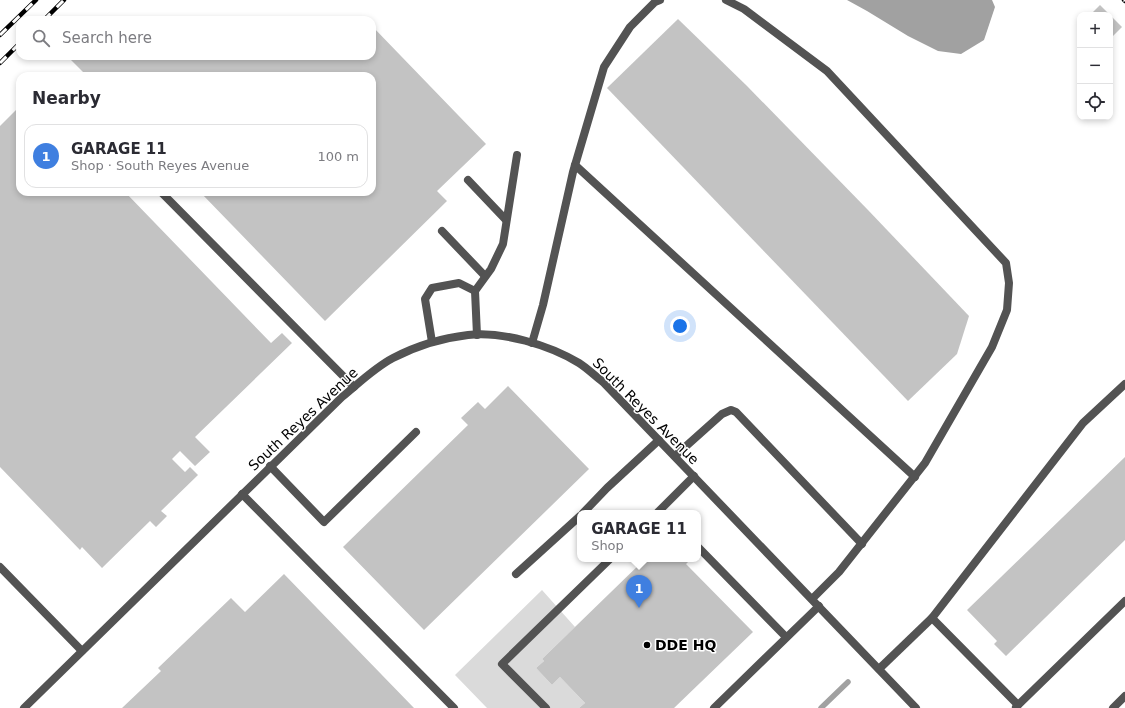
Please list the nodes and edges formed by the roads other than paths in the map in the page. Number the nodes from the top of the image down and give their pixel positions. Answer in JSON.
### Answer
{"nodes":[{"id":1,"x":660,"y":0,"type":"edge"},
{"id":2,"x":726,"y":0,"type":"edge"},
{"id":3,"x":516,"y":155,"type":"dead end"},
{"id":4,"x":575,"y":165,"type":"junction"},
{"id":5,"x":468,"y":180,"type":"dead end"},
{"id":6,"x":165,"y":196,"type":"edge"},
{"id":7,"x":506,"y":220,"type":"junction"},
{"id":8,"x":442,"y":231,"type":"dead end"},
{"id":9,"x":485,"y":276,"type":"junction"},
{"id":10,"x":475,"y":291,"type":"junction"},
{"id":11,"x":477,"y":335,"type":"junction"},
{"id":12,"x":432,"y":342,"type":"junction"},
{"id":13,"x":532,"y":343,"type":"junction"},
{"id":14,"x":1125,"y":384,"type":"edge"},
{"id":15,"x":354,"y":387,"type":"junction"},
{"id":16,"x":416,"y":432,"type":"dead end"},
{"id":17,"x":659,"y":440,"type":"junction"},
{"id":18,"x":675,"y":456,"type":"junction"},
{"id":19,"x":270,"y":466,"type":"junction"},
{"id":20,"x":694,"y":476,"type":"junction"},
{"id":21,"x":915,"y":476,"type":"junction"},
{"id":22,"x":242,"y":494,"type":"junction"},
{"id":23,"x":586,"y":510,"type":"edge"},
{"id":24,"x":663,"y":510,"type":"edge"},
{"id":25,"x":577,"y":519,"type":"edge"},
{"id":26,"x":862,"y":544,"type":"junction"},
{"id":27,"x":701,"y":550,"type":"edge"},
{"id":28,"x":607,"y":562,"type":"edge"},
{"id":29,"x":0,"y":567,"type":"edge"},
{"id":30,"x":516,"y":574,"type":"dead end"},
{"id":31,"x":812,"y":599,"type":"junction"},
{"id":32,"x":1125,"y":601,"type":"edge"},
{"id":33,"x":819,"y":606,"type":"junction"},
{"id":34,"x":932,"y":618,"type":"junction"},
{"id":35,"x":786,"y":637,"type":"junction"},
{"id":36,"x":82,"y":651,"type":"junction"},
{"id":37,"x":879,"y":669,"type":"junction"},
{"id":38,"x":1125,"y":696,"type":"edge"},
{"id":39,"x":1017,"y":706,"type":"edge"},
{"id":40,"x":24,"y":708,"type":"edge"},
{"id":41,"x":454,"y":708,"type":"edge"},
{"id":42,"x":546,"y":708,"type":"edge"},
{"id":43,"x":714,"y":708,"type":"edge"},
{"id":44,"x":916,"y":708,"type":"edge"},
{"id":45,"x":1113,"y":708,"type":"edge"}],
"edges":[{"from":1,"to":4,"type":"street"},
{"from":2,"to":21,"type":"street"},
{"from":3,"to":7,"type":"street"},
{"from":4,"to":13,"type":"street"},
{"from":4,"to":21,"type":"street"},
{"from":5,"to":7,"type":"street"},
{"from":6,"to":15,"type":"street"},
{"from":7,"to":9,"type":"street"},
{"from":8,"to":9,"type":"street"},
{"from":9,"to":10,"type":"street"},
{"from":10,"to":11,"type":"street"},
{"from":10,"to":12,"type":"street"},
{"from":11,"to":12,"type":"street","name":"South Reyes Avenue"},
{"from":11,"to":13,"type":"street","name":"South Reyes Avenue"},
{"from":12,"to":15,"type":"street","name":"South Reyes Avenue"},
{"from":13,"to":17,"type":"street","name":"South Reyes Avenue"},
{"from":14,"to":34,"type":"street"},
{"from":15,"to":19,"type":"street","name":"South Reyes Avenue"},
{"from":16,"to":19,"type":"street"},
{"from":17,"to":18,"type":"street","name":"South Reyes Avenue"},
{"from":17,"to":23,"type":"street"},
{"from":18,"to":20,"type":"street","name":"South Reyes Avenue"},
{"from":18,"to":26,"type":"street"},
{"from":19,"to":22,"type":"street","name":"South Reyes Avenue"},
{"from":20,"to":24,"type":"street"},
{"from":20,"to":31,"type":"street","name":"South Reyes Avenue"},
{"from":21,"to":26,"type":"street"},
{"from":22,"to":36,"type":"street","name":"South Reyes Avenue"},
{"from":22,"to":41,"type":"street"},
{"from":25,"to":30,"type":"street"},
{"from":26,"to":31,"type":"street"},
{"from":27,"to":35,"type":"street"},
{"from":28,"to":42,"type":"street"},
{"from":29,"to":36,"type":"street"},
{"from":31,"to":33,"type":"street","name":"South Reyes Avenue"},
{"from":32,"to":39,"type":"street"},
{"from":33,"to":35,"type":"street"},
{"from":33,"to":37,"type":"street","name":"South Reyes Avenue"},
{"from":34,"to":37,"type":"street"},
{"from":34,"to":39,"type":"street"},
{"from":35,"to":43,"type":"street"},
{"from":36,"to":40,"type":"street","name":"South Reyes Avenue"},
{"from":37,"to":44,"type":"street","name":"South Reyes Avenue"},
{"from":38,"to":45,"type":"street"}]}
